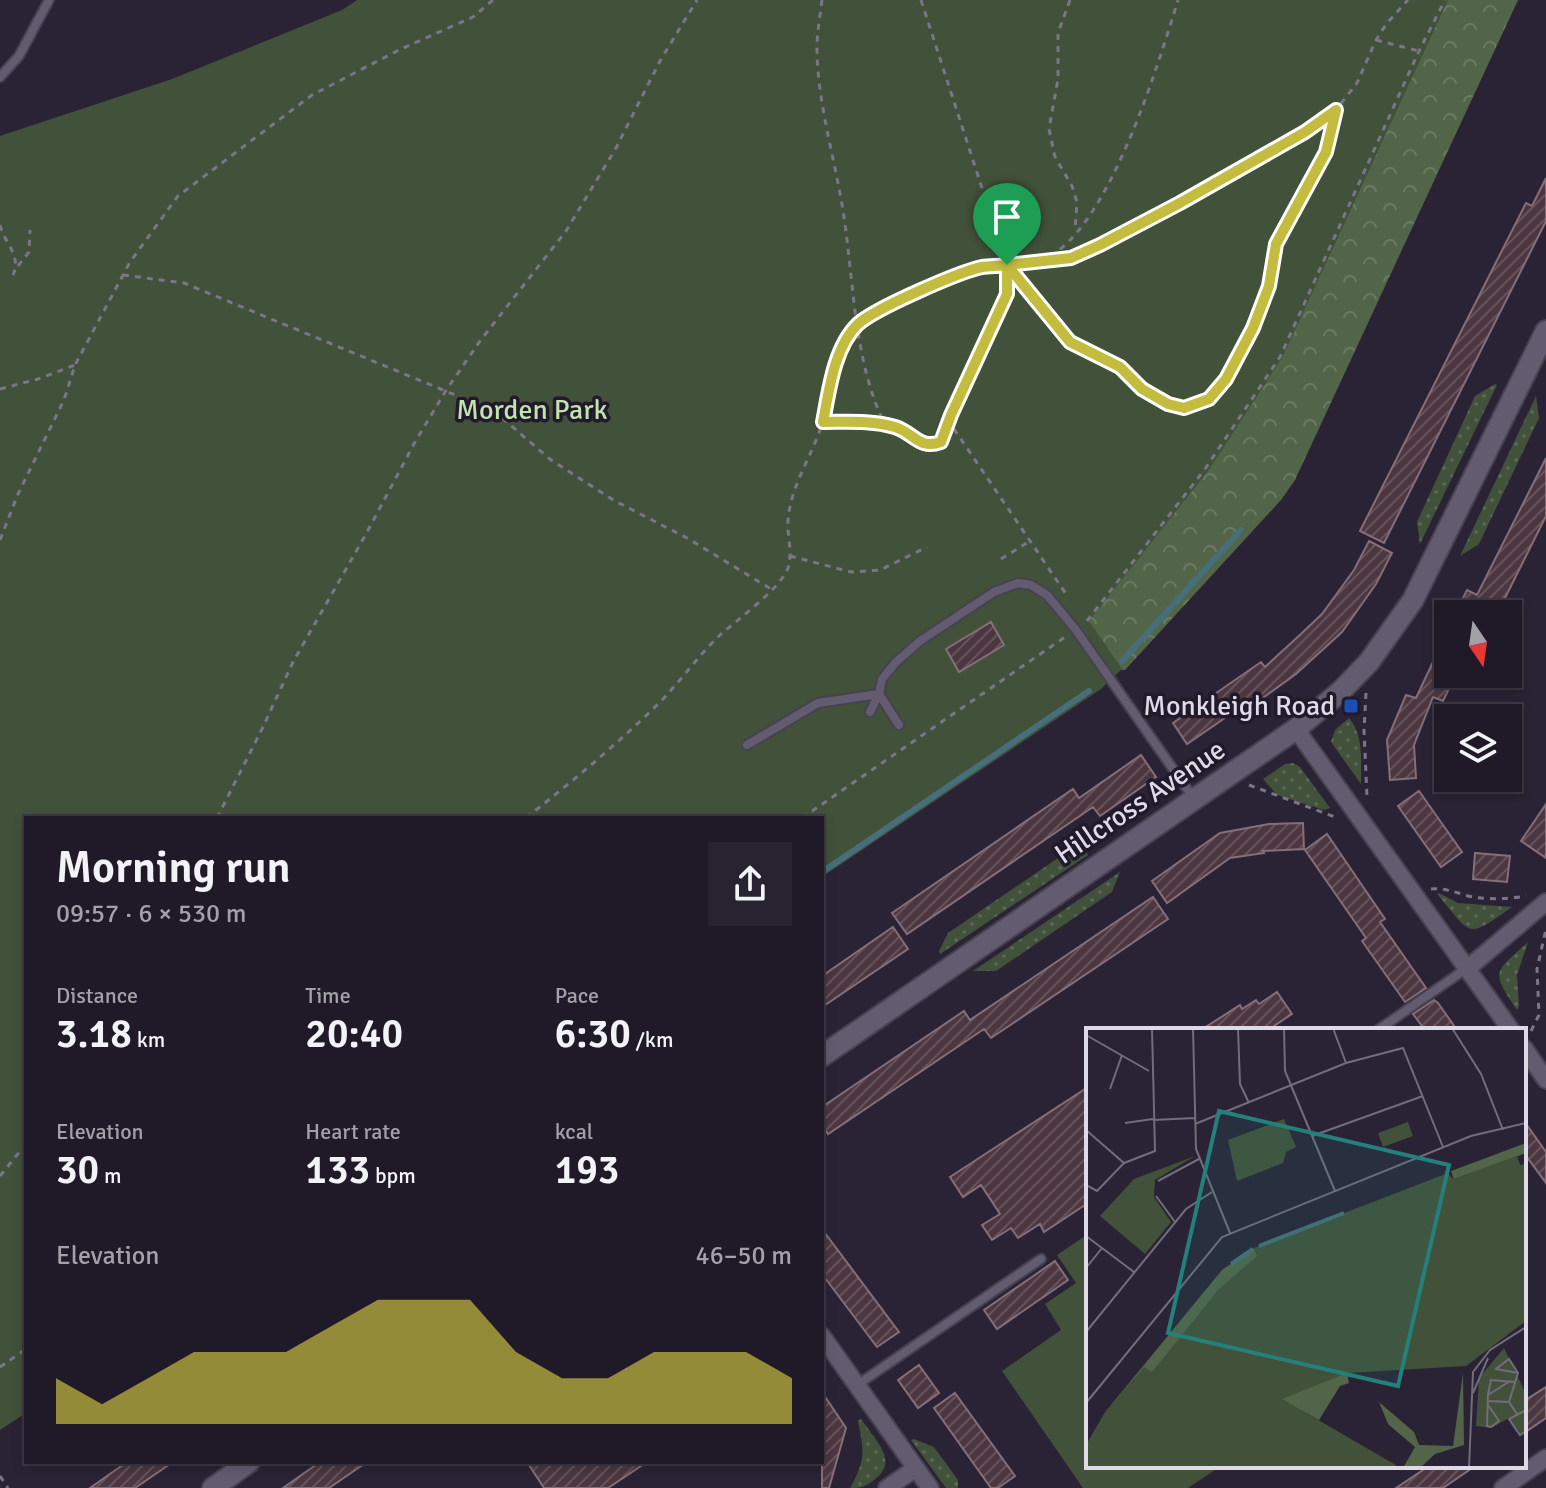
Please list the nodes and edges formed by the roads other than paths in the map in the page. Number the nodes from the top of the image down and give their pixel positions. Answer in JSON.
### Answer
{"nodes":[{"id":1,"x":49,"y":0,"type":"edge"},
{"id":2,"x":0,"y":77,"type":"edge"},
{"id":3,"x":1546,"y":331,"type":"edge"},
{"id":4,"x":879,"y":694,"type":"junction"},
{"id":5,"x":870,"y":712,"type":"dead end"},
{"id":6,"x":899,"y":725,"type":"dead end"},
{"id":7,"x":1296,"y":729,"type":"junction"},
{"id":8,"x":747,"y":745,"type":"dead end"},
{"id":9,"x":1194,"y":799,"type":"junction"},
{"id":10,"x":1539,"y":898,"type":"edge"},
{"id":11,"x":1468,"y":968,"type":"junction"},
{"id":12,"x":1381,"y":1028,"type":"edge"},
{"id":13,"x":1510,"y":1028,"type":"edge"},
{"id":14,"x":1526,"y":1042,"type":"edge"},
{"id":15,"x":824,"y":1055,"type":"edge"},
{"id":16,"x":1546,"y":1080,"type":"edge"},
{"id":17,"x":1041,"y":1259,"type":"dead end"},
{"id":18,"x":824,"y":1339,"type":"edge"},
{"id":19,"x":857,"y":1385,"type":"junction"},
{"id":20,"x":1546,"y":1458,"type":"edge"},
{"id":21,"x":246,"y":1464,"type":"edge"},
{"id":22,"x":916,"y":1468,"type":"junction"},
{"id":23,"x":213,"y":1488,"type":"edge"},
{"id":24,"x":887,"y":1488,"type":"edge"},
{"id":25,"x":930,"y":1488,"type":"edge"},
{"id":26,"x":1503,"y":1488,"type":"edge"}],
"edges":[{"from":1,"to":2,"type":"lane"},
{"from":3,"to":7,"type":"street","name":"Hillcross Avenue"},
{"from":4,"to":5,"type":"lane"},
{"from":4,"to":6,"type":"lane"},
{"from":4,"to":8,"type":"lane"},
{"from":4,"to":9,"type":"lane"},
{"from":7,"to":9,"type":"street","name":"Hillcross Avenue"},
{"from":7,"to":11,"type":"street"},
{"from":9,"to":15,"type":"street","name":"Hillcross Avenue"},
{"from":10,"to":11,"type":"street"},
{"from":11,"to":12,"type":"lane"},
{"from":11,"to":13,"type":"street"},
{"from":14,"to":16,"type":"street"},
{"from":17,"to":19,"type":"lane"},
{"from":18,"to":19,"type":"street"},
{"from":19,"to":22,"type":"street"},
{"from":20,"to":26,"type":"street"},
{"from":21,"to":23,"type":"street"},
{"from":22,"to":24,"type":"street"},
{"from":22,"to":25,"type":"street"}]}
